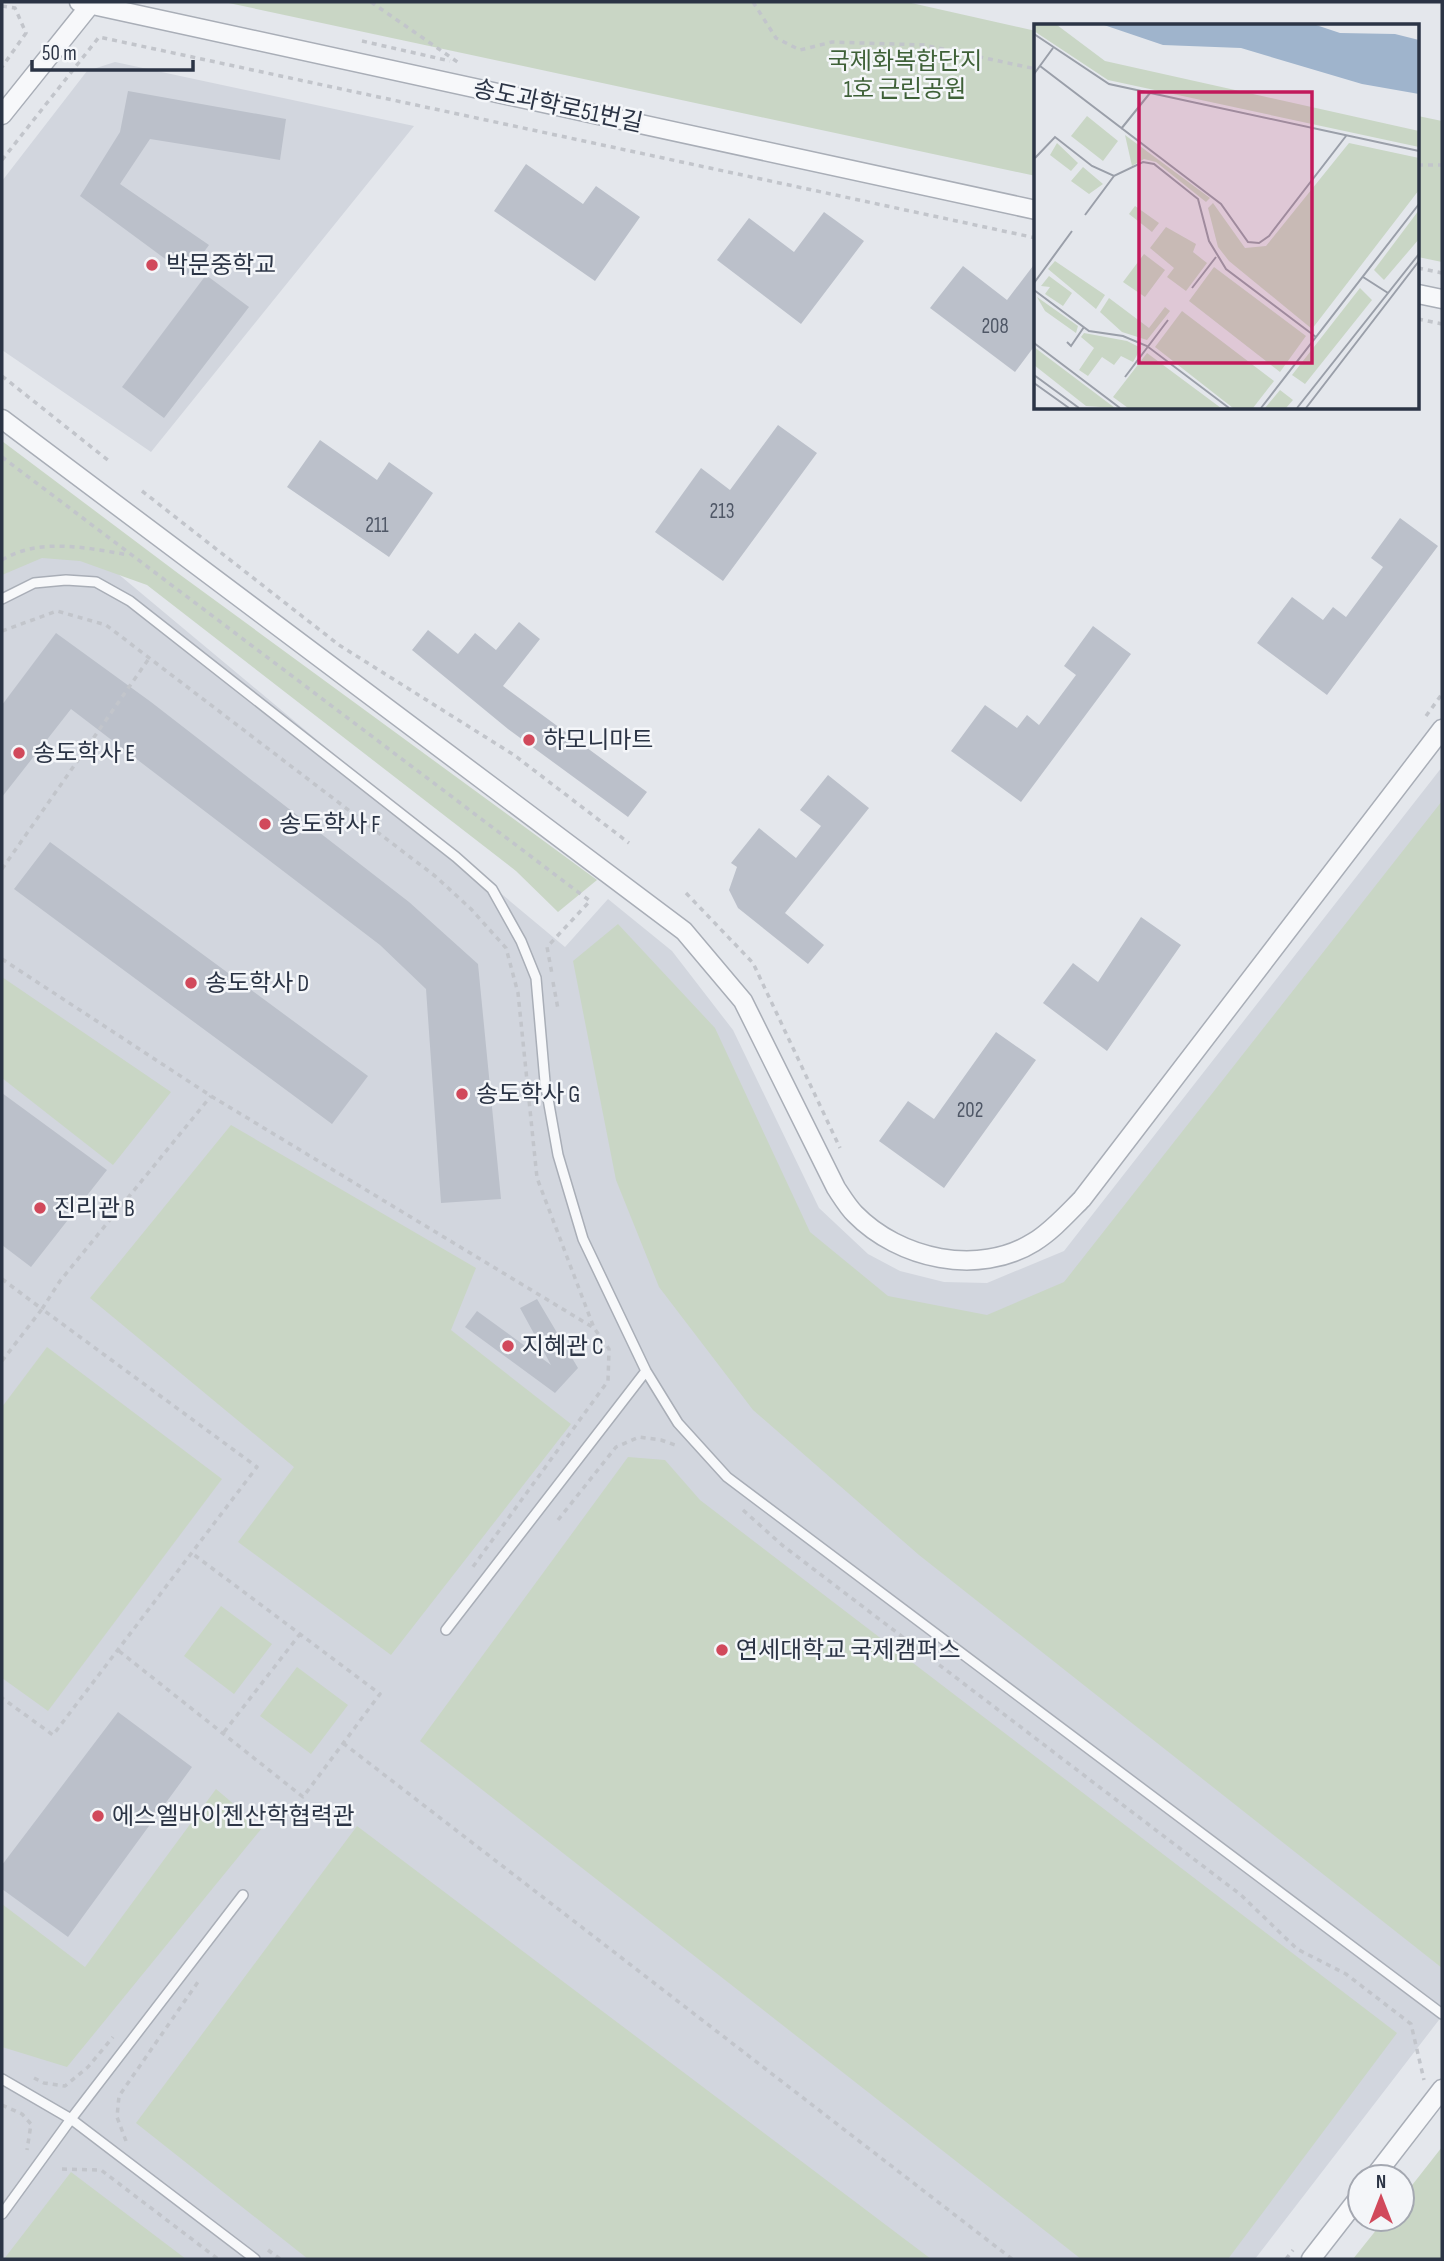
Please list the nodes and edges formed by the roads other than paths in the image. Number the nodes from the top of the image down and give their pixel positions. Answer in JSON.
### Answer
{"nodes":[{"id":1,"x":85,"y":3,"type":"edge"},
{"id":2,"x":2,"y":115,"type":"edge"},
{"id":3,"x":1034,"y":211,"type":"edge"},
{"id":4,"x":1420,"y":294,"type":"edge"},
{"id":5,"x":1442,"y":299,"type":"edge"},
{"id":6,"x":2,"y":419,"type":"edge"},
{"id":7,"x":2,"y":599,"type":"edge"},
{"id":8,"x":1442,"y":729,"type":"edge"},
{"id":9,"x":646,"y":1371,"type":"junction"},
{"id":10,"x":446,"y":1630,"type":"dead end"},
{"id":11,"x":243,"y":1895,"type":"dead end"},
{"id":12,"x":1442,"y":2014,"type":"edge"},
{"id":13,"x":2,"y":2079,"type":"edge"},
{"id":14,"x":1442,"y":2089,"type":"edge"},
{"id":15,"x":71,"y":2119,"type":"junction"},
{"id":16,"x":1385,"y":2163,"type":"edge"},
{"id":17,"x":2,"y":2214,"type":"edge"},
{"id":18,"x":1346,"y":2214,"type":"edge"},
{"id":19,"x":255,"y":2259,"type":"edge"},
{"id":20,"x":1311,"y":2259,"type":"edge"}],
"edges":[{"from":1,"to":2,"type":"street"},
{"from":1,"to":3,"type":"street","name":"송도과학로51번길"},
{"from":4,"to":5,"type":"street"},
{"from":6,"to":8,"type":"street"},
{"from":7,"to":9,"type":"lane"},
{"from":9,"to":10,"type":"lane"},
{"from":9,"to":12,"type":"lane"},
{"from":11,"to":15,"type":"lane"},
{"from":13,"to":15,"type":"lane"},
{"from":14,"to":16,"type":"street"},
{"from":15,"to":17,"type":"lane"},
{"from":15,"to":19,"type":"lane"},
{"from":18,"to":20,"type":"street"}]}
